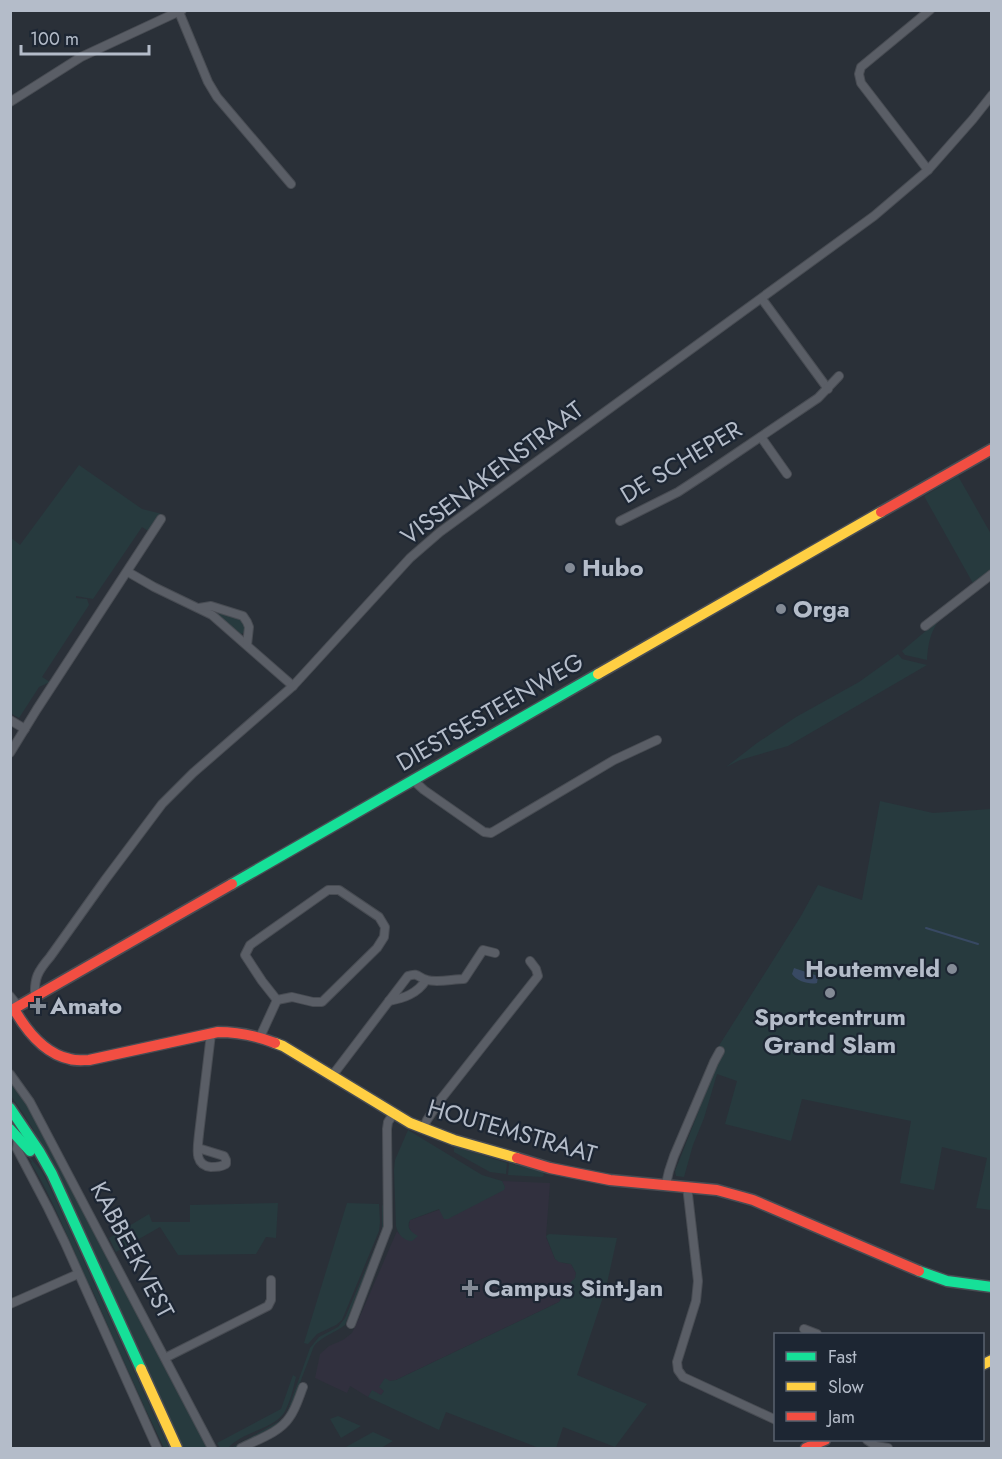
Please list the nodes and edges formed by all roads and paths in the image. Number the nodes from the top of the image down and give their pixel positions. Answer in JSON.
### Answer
{"nodes":[{"id":1,"x":930,"y":10,"type":"edge"},
{"id":2,"x":181,"y":11,"type":"edge"},
{"id":3,"x":992,"y":95,"type":"edge"},
{"id":4,"x":10,"y":102,"type":"edge"},
{"id":5,"x":928,"y":170,"type":"junction"},
{"id":6,"x":291,"y":184,"type":"dead end"},
{"id":7,"x":762,"y":299,"type":"junction"},
{"id":8,"x":839,"y":376,"type":"dead end"},
{"id":9,"x":828,"y":389,"type":"junction"},
{"id":10,"x":761,"y":437,"type":"junction"},
{"id":11,"x":992,"y":449,"type":"edge"},
{"id":12,"x":787,"y":474,"type":"dead end"},
{"id":13,"x":161,"y":519,"type":"dead end"},
{"id":14,"x":620,"y":520,"type":"dead end"},
{"id":15,"x":128,"y":572,"type":"junction"},
{"id":16,"x":992,"y":574,"type":"edge"},
{"id":17,"x":198,"y":609,"type":"junction"},
{"id":18,"x":925,"y":626,"type":"dead end"},
{"id":19,"x":247,"y":645,"type":"junction"},
{"id":20,"x":293,"y":686,"type":"junction"},
{"id":21,"x":10,"y":720,"type":"edge"},
{"id":22,"x":25,"y":729,"type":"junction"},
{"id":23,"x":657,"y":740,"type":"dead end"},
{"id":24,"x":10,"y":753,"type":"edge"},
{"id":25,"x":413,"y":780,"type":"junction"},
{"id":26,"x":495,"y":953,"type":"dead end"},
{"id":27,"x":531,"y":961,"type":"dead end"},
{"id":28,"x":426,"y":980,"type":"junction"},
{"id":29,"x":10,"y":996,"type":"edge"},
{"id":30,"x":35,"y":996,"type":"junction"},
{"id":31,"x":277,"y":1000,"type":"junction"},
{"id":32,"x":389,"y":1001,"type":"junction"},
{"id":33,"x":14,"y":1009,"type":"edge"},
{"id":34,"x":211,"y":1034,"type":"junction"},
{"id":35,"x":260,"y":1037,"type":"junction"},
{"id":36,"x":720,"y":1051,"type":"dead end"},
{"id":37,"x":10,"y":1074,"type":"edge"},
{"id":38,"x":332,"y":1076,"type":"junction"},
{"id":39,"x":10,"y":1108,"type":"edge"},
{"id":40,"x":394,"y":1113,"type":"junction"},
{"id":41,"x":423,"y":1129,"type":"junction"},
{"id":42,"x":14,"y":1132,"type":"edge"},
{"id":43,"x":198,"y":1148,"type":"dead end"},
{"id":44,"x":666,"y":1184,"type":"junction"},
{"id":45,"x":687,"y":1186,"type":"junction"},
{"id":46,"x":78,"y":1274,"type":"junction"},
{"id":47,"x":271,"y":1280,"type":"dead end"},
{"id":48,"x":992,"y":1287,"type":"edge"},
{"id":49,"x":10,"y":1304,"type":"edge"},
{"id":50,"x":351,"y":1324,"type":"dead end"},
{"id":51,"x":804,"y":1329,"type":"dead end"},
{"id":52,"x":813,"y":1333,"type":"edge"},
{"id":53,"x":165,"y":1358,"type":"junction"},
{"id":54,"x":303,"y":1387,"type":"dead end"},
{"id":55,"x":774,"y":1419,"type":"edge"},
{"id":56,"x":823,"y":1441,"type":"edge"},
{"id":57,"x":868,"y":1441,"type":"edge"},
{"id":58,"x":887,"y":1448,"type":"edge"},
{"id":59,"x":158,"y":1449,"type":"edge"},
{"id":60,"x":172,"y":1449,"type":"edge"},
{"id":61,"x":177,"y":1449,"type":"edge"},
{"id":62,"x":212,"y":1449,"type":"edge"},
{"id":63,"x":241,"y":1449,"type":"edge"},
{"id":64,"x":806,"y":1449,"type":"edge"}],
"edges":[{"from":1,"to":5,"type":"street"},
{"from":2,"to":4,"type":"street"},
{"from":2,"to":6,"type":"street"},
{"from":3,"to":5,"type":"street","name":"VISSENAKENSTRAAT"},
{"from":5,"to":7,"type":"street","name":"VISSENAKENSTRAAT"},
{"from":7,"to":9,"type":"street"},
{"from":7,"to":20,"type":"street","name":"VISSENAKENSTRAAT"},
{"from":8,"to":9,"type":"street","name":"DE SCHEPER"},
{"from":9,"to":10,"type":"street","name":"DE SCHEPER"},
{"from":10,"to":12,"type":"street","name":"DE SCHEPER"},
{"from":10,"to":14,"type":"street","name":"DE SCHEPER"},
{"from":11,"to":25,"type":"main road","name":"DIESTSESTEENWEG"},
{"from":13,"to":15,"type":"street"},
{"from":15,"to":17,"type":"street"},
{"from":15,"to":22,"type":"street"},
{"from":16,"to":18,"type":"street"},
{"from":17,"to":19,"type":"street"},
{"from":17,"to":19,"type":"street"},
{"from":19,"to":20,"type":"street"},
{"from":20,"to":30,"type":"street","name":"VISSENAKENSTRAAT"},
{"from":21,"to":22,"type":"street"},
{"from":22,"to":24,"type":"street"},
{"from":23,"to":25,"type":"street"},
{"from":25,"to":30,"type":"main road","name":"DIESTSESTEENWEG"},
{"from":26,"to":28,"type":"street"},
{"from":27,"to":41,"type":"street"},
{"from":28,"to":32,"type":"street"},
{"from":28,"to":32,"type":"street"},
{"from":29,"to":33,"type":"street"},
{"from":30,"to":33,"type":"main road","name":"DIESTSESTEENWEG"},
{"from":31,"to":31,"type":"street"},
{"from":31,"to":35,"type":"street"},
{"from":32,"to":38,"type":"street"},
{"from":33,"to":34,"type":"main road","name":"HOUTEMSTRAAT"},
{"from":34,"to":35,"type":"main road","name":"HOUTEMSTRAAT"},
{"from":34,"to":43,"type":"street"},
{"from":35,"to":38,"type":"main road","name":"HOUTEMSTRAAT"},
{"from":36,"to":44,"type":"street"},
{"from":37,"to":53,"type":"street","name":"KABBEEKVEST"},
{"from":38,"to":40,"type":"main road","name":"HOUTEMSTRAAT"},
{"from":39,"to":61,"type":"main road","name":"KABBEEKVEST"},
{"from":40,"to":41,"type":"main road","name":"HOUTEMSTRAAT"},
{"from":40,"to":50,"type":"street"},
{"from":41,"to":44,"type":"main road","name":"HOUTEMSTRAAT"},
{"from":42,"to":46,"type":"street","name":"KABBEEKVEST"},
{"from":42,"to":60,"type":"main road","name":"KABBEEKVEST"},
{"from":44,"to":45,"type":"main road","name":"HOUTEMSTRAAT"},
{"from":45,"to":48,"type":"main road","name":"HOUTEMSTRAAT"},
{"from":45,"to":55,"type":"street"},
{"from":46,"to":49,"type":"street"},
{"from":46,"to":59,"type":"street","name":"KABBEEKVEST"},
{"from":47,"to":53,"type":"street"},
{"from":51,"to":52,"type":"street"},
{"from":53,"to":62,"type":"street","name":"KABBEEKVEST"},
{"from":54,"to":63,"type":"street"},
{"from":56,"to":64,"type":"main road"},
{"from":57,"to":58,"type":"street"}]}
